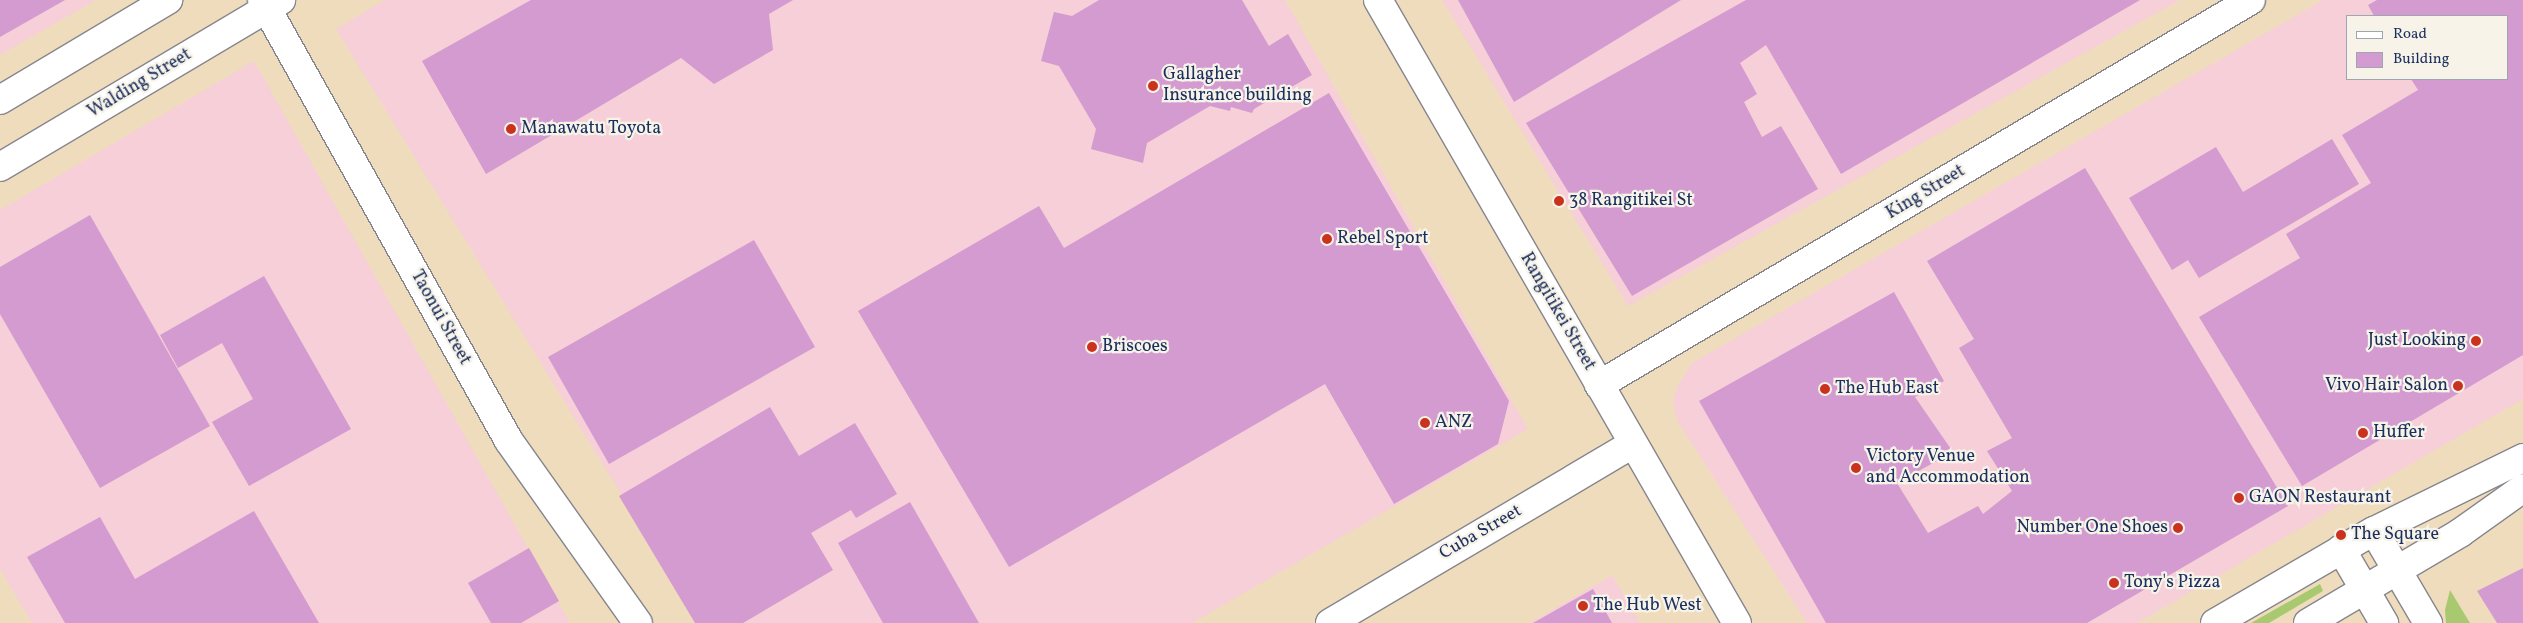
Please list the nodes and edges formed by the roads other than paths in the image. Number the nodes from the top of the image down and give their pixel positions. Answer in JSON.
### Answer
{"nodes":[{"id":1,"x":168,"y":0,"type":"edge"},
{"id":2,"x":1378,"y":0,"type":"edge"},
{"id":3,"x":2252,"y":0,"type":"edge"},
{"id":4,"x":270,"y":3,"type":"edge"},
{"id":5,"x":0,"y":100,"type":"edge"},
{"id":6,"x":0,"y":168,"type":"edge"},
{"id":7,"x":1599,"y":385,"type":"junction"},
{"id":8,"x":1633,"y":444,"type":"junction"},
{"id":9,"x":2523,"y":458,"type":"edge"},
{"id":10,"x":2523,"y":488,"type":"edge"},
{"id":11,"x":2374,"y":531,"type":"junction"},
{"id":12,"x":2341,"y":549,"type":"junction"},
{"id":13,"x":2398,"y":571,"type":"junction"},
{"id":14,"x":2366,"y":588,"type":"junction"},
{"id":15,"x":638,"y":623,"type":"edge"},
{"id":16,"x":1330,"y":623,"type":"edge"},
{"id":17,"x":1737,"y":623,"type":"edge"},
{"id":18,"x":2215,"y":623,"type":"edge"},
{"id":19,"x":2308,"y":623,"type":"edge"},
{"id":20,"x":2384,"y":623,"type":"edge"},
{"id":21,"x":2428,"y":623,"type":"edge"}],
"edges":[{"from":1,"to":5,"type":"street"},
{"from":2,"to":7,"type":"street","name":"Rangitikei Street"},
{"from":3,"to":7,"type":"street","name":"King Street"},
{"from":4,"to":6,"type":"street","name":"Walding Street"},
{"from":4,"to":15,"type":"street","name":"Taonui Street"},
{"from":7,"to":8,"type":"street","name":"Rangitikei Street"},
{"from":8,"to":16,"type":"street","name":"Cuba Street"},
{"from":8,"to":17,"type":"street","name":"Rangitikei Street"},
{"from":9,"to":11,"type":"street"},
{"from":10,"to":13,"type":"street"},
{"from":11,"to":12,"type":"street"},
{"from":11,"to":13,"type":"street"},
{"from":12,"to":14,"type":"street"},
{"from":12,"to":18,"type":"street"},
{"from":13,"to":14,"type":"street"},
{"from":13,"to":21,"type":"street"},
{"from":14,"to":19,"type":"street"},
{"from":14,"to":20,"type":"street"}]}
